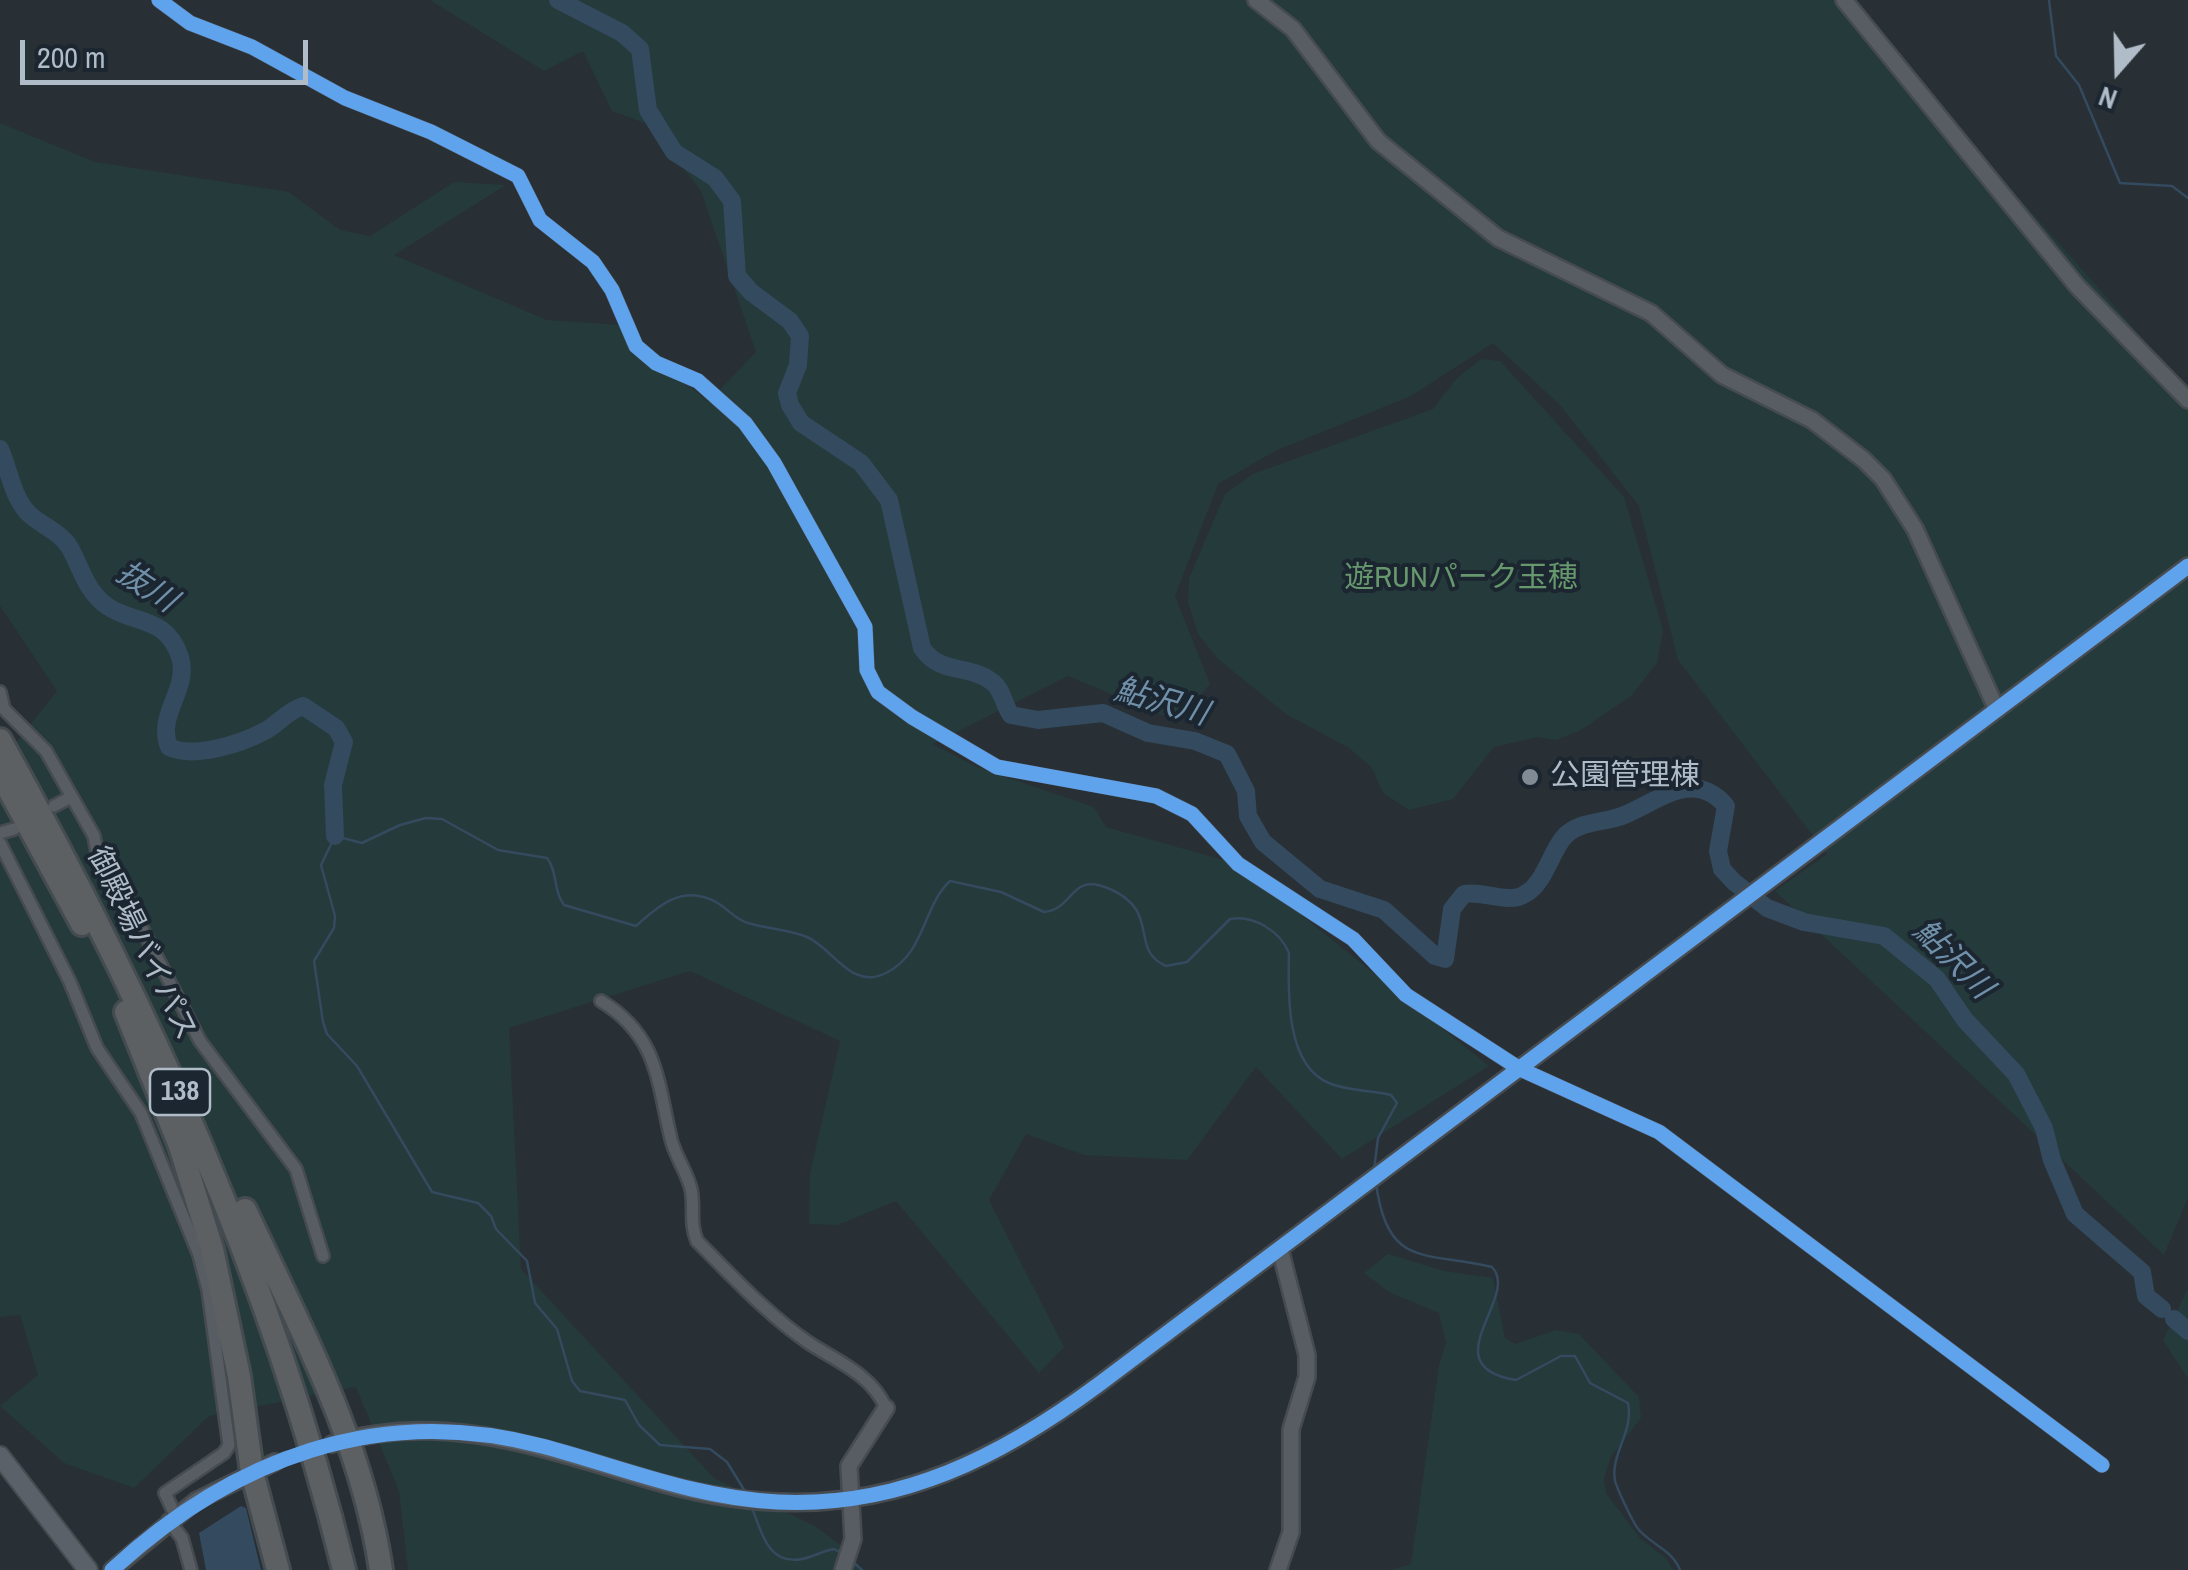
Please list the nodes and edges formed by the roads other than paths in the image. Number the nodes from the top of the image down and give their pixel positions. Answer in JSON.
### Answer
{"nodes":[{"id":1,"x":159,"y":0,"type":"edge"},
{"id":2,"x":1256,"y":0,"type":"edge"},
{"id":3,"x":1844,"y":0,"type":"edge"},
{"id":4,"x":2188,"y":400,"type":"edge"},
{"id":5,"x":2188,"y":566,"type":"edge"},
{"id":6,"x":0,"y":692,"type":"edge"},
{"id":7,"x":1997,"y":710,"type":"junction"},
{"id":8,"x":0,"y":740,"type":"edge"},
{"id":9,"x":0,"y":773,"type":"edge"},
{"id":10,"x":71,"y":797,"type":"junction"},
{"id":11,"x":54,"y":806,"type":"dead end"},
{"id":12,"x":14,"y":829,"type":"dead end"},
{"id":13,"x":0,"y":833,"type":"edge"},
{"id":14,"x":0,"y":843,"type":"edge"},
{"id":15,"x":601,"y":1001,"type":"dead end"},
{"id":16,"x":126,"y":1012,"type":"junction"},
{"id":17,"x":155,"y":1036,"type":"junction"},
{"id":18,"x":1520,"y":1069,"type":"junction"},
{"id":19,"x":1280,"y":1249,"type":"junction"},
{"id":20,"x":323,"y":1256,"type":"dead end"},
{"id":21,"x":886,"y":1408,"type":"joint"},
{"id":22,"x":341,"y":1442,"type":"junction"},
{"id":23,"x":0,"y":1456,"type":"edge"},
{"id":24,"x":275,"y":1462,"type":"tunnel mouth"},
{"id":25,"x":2102,"y":1465,"type":"dead end"},
{"id":26,"x":309,"y":1466,"type":"junction"},
{"id":27,"x":252,"y":1472,"type":"junction"},
{"id":28,"x":850,"y":1499,"type":"junction"},
{"id":29,"x":172,"y":1518,"type":"junction"},
{"id":30,"x":88,"y":1570,"type":"edge"},
{"id":31,"x":112,"y":1570,"type":"edge"},
{"id":32,"x":191,"y":1570,"type":"edge"},
{"id":33,"x":278,"y":1570,"type":"edge"},
{"id":34,"x":330,"y":1570,"type":"edge"},
{"id":35,"x":344,"y":1570,"type":"edge"},
{"id":36,"x":381,"y":1570,"type":"edge"},
{"id":37,"x":843,"y":1570,"type":"edge"},
{"id":38,"x":1278,"y":1570,"type":"edge"}],
"edges":[{"from":1,"to":18,"type":"street"},
{"from":2,"to":7,"type":"street"},
{"from":3,"to":4,"type":"street"},
{"from":5,"to":7,"type":"street"},
{"from":6,"to":10,"type":"street"},
{"from":7,"to":18,"type":"street"},
{"from":8,"to":17,"type":"highway","name":"御殿場バイパス","number":"138"},
{"from":9,"to":16,"type":"highway","name":"御殿場バイパス","number":"138"},
{"from":10,"to":11,"type":"street"},
{"from":10,"to":20,"type":"street"},
{"from":12,"to":13,"type":"street"},
{"from":14,"to":29,"type":"street"},
{"from":15,"to":21,"type":"street"},
{"from":16,"to":26,"type":"highway","name":"御殿場バイパス","number":"138"},
{"from":16,"to":27,"type":"highway"},
{"from":17,"to":22,"type":"highway"},
{"from":17,"to":26,"type":"highway","name":"御殿場バイパス","number":"138"},
{"from":18,"to":19,"type":"street"},
{"from":18,"to":25,"type":"street"},
{"from":19,"to":28,"type":"street"},
{"from":19,"to":38,"type":"street"},
{"from":21,"to":28,"type":"street"},
{"from":22,"to":28,"type":"street"},
{"from":22,"to":36,"type":"highway"},
{"from":23,"to":30,"type":"main road"},
{"from":24,"to":27,"type":"street"},
{"from":26,"to":34,"type":"highway","number":"138"},
{"from":26,"to":35,"type":"highway","number":"138"},
{"from":27,"to":29,"type":"street"},
{"from":27,"to":33,"type":"highway"},
{"from":28,"to":37,"type":"street"},
{"from":29,"to":31,"type":"street"},
{"from":29,"to":32,"type":"street"}]}
